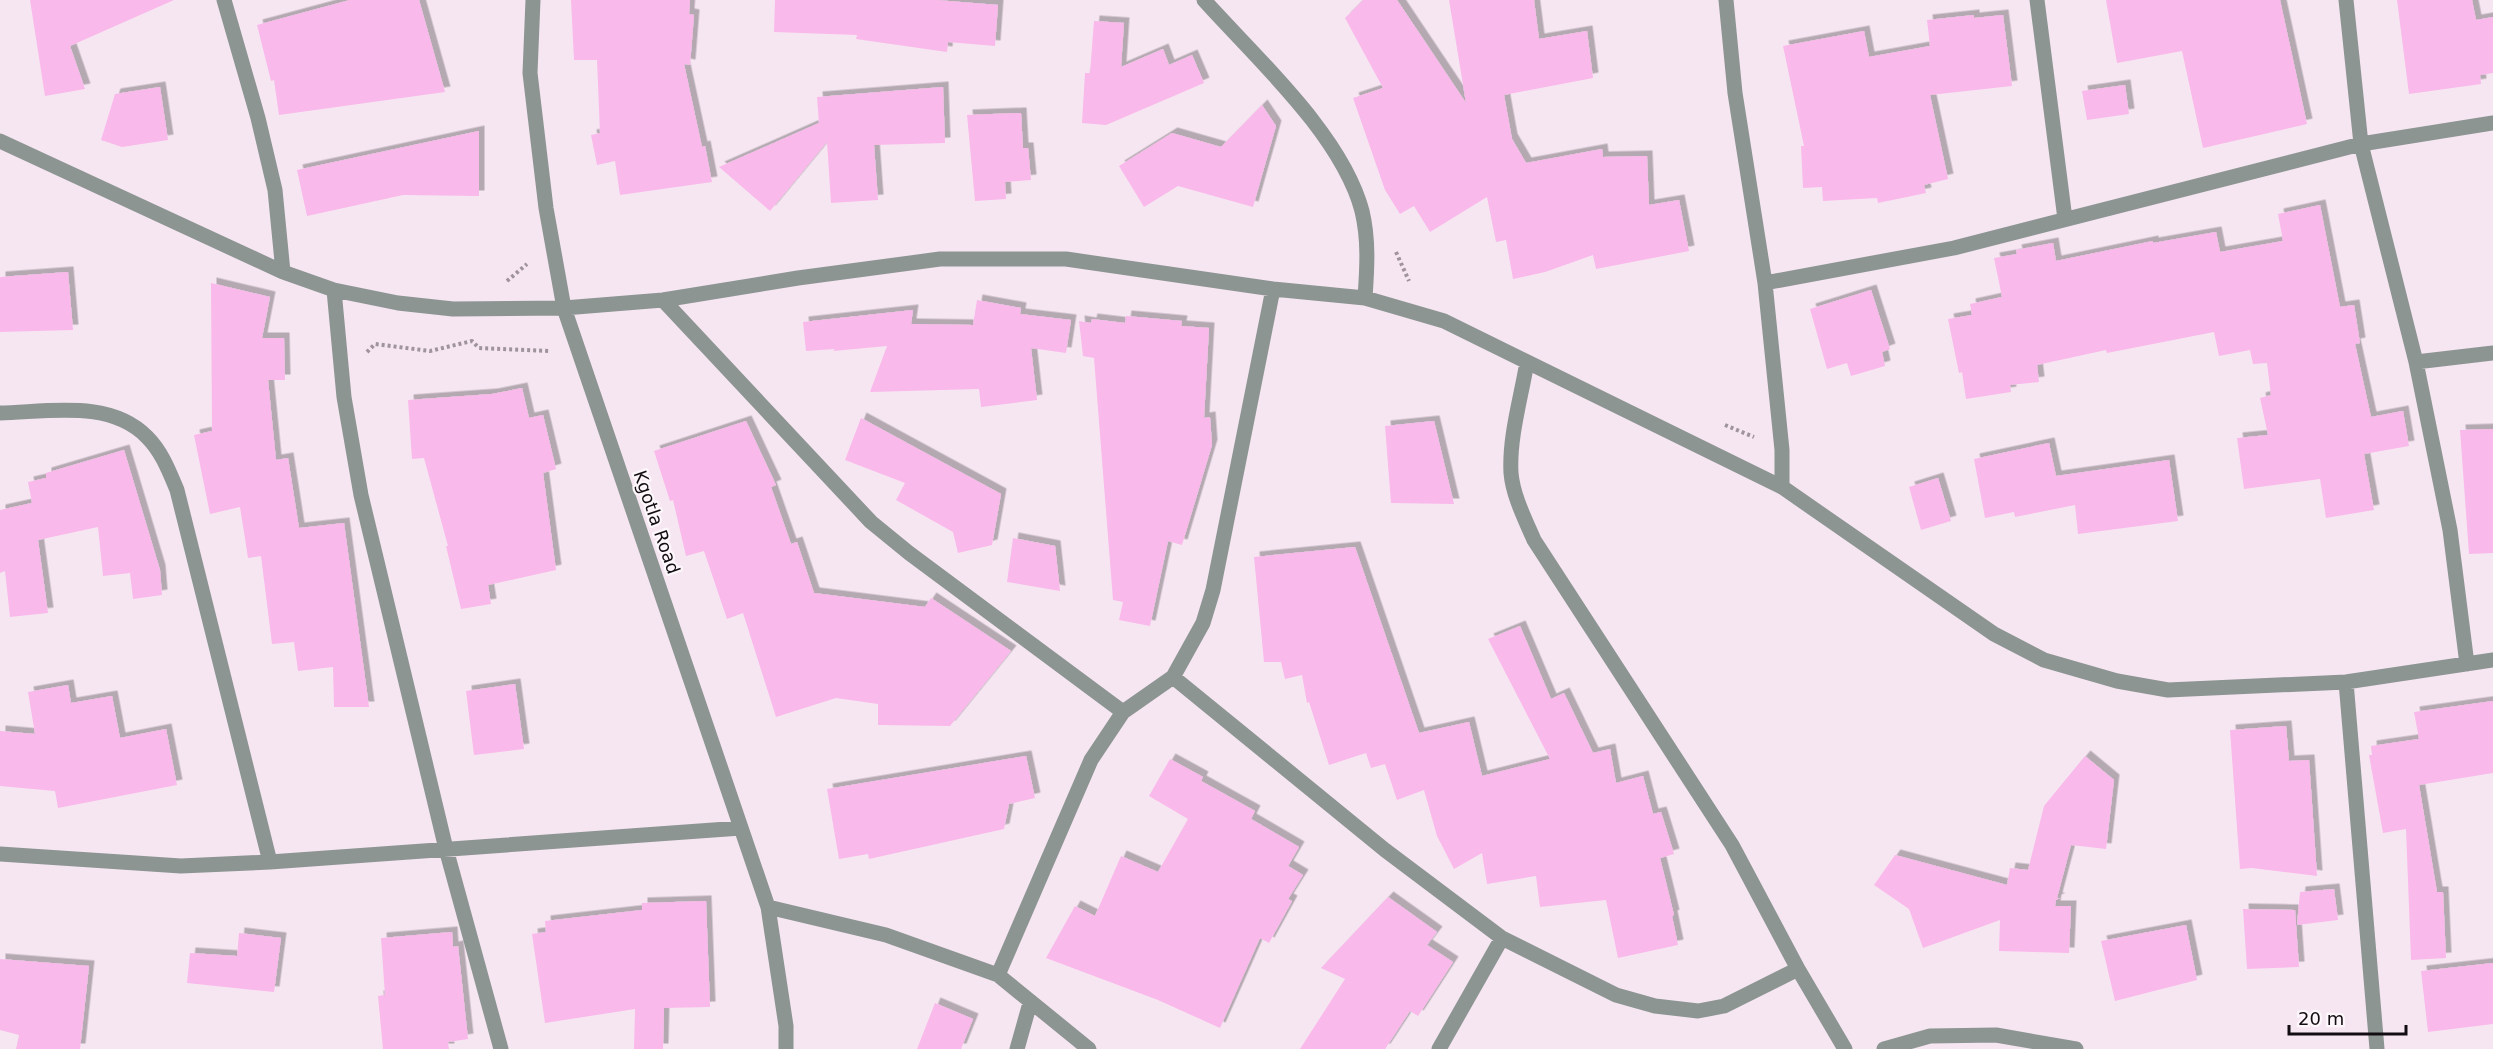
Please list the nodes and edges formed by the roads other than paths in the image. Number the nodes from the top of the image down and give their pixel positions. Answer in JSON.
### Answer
{"nodes":[{"id":1,"x":224,"y":0,"type":"edge"},
{"id":2,"x":533,"y":0,"type":"edge"},
{"id":3,"x":1204,"y":0,"type":"edge"},
{"id":4,"x":1726,"y":0,"type":"edge"},
{"id":5,"x":2037,"y":0,"type":"edge"},
{"id":6,"x":2346,"y":0,"type":"edge"},
{"id":7,"x":2493,"y":123,"type":"edge"},
{"id":8,"x":0,"y":141,"type":"edge"},
{"id":9,"x":2361,"y":144,"type":"junction"},
{"id":10,"x":2065,"y":219,"type":"junction"},
{"id":11,"x":283,"y":272,"type":"junction"},
{"id":12,"x":1765,"y":283,"type":"junction"},
{"id":13,"x":1273,"y":289,"type":"junction"},
{"id":14,"x":334,"y":291,"type":"junction"},
{"id":15,"x":1365,"y":298,"type":"junction"},
{"id":16,"x":663,"y":300,"type":"junction"},
{"id":17,"x":564,"y":308,"type":"junction"},
{"id":18,"x":2493,"y":353,"type":"edge"},
{"id":19,"x":1527,"y":362,"type":"junction"},
{"id":20,"x":2416,"y":362,"type":"junction"},
{"id":21,"x":0,"y":413,"type":"edge"},
{"id":22,"x":1782,"y":487,"type":"junction"},
{"id":23,"x":2493,"y":660,"type":"edge"},
{"id":24,"x":2467,"y":664,"type":"junction"},
{"id":25,"x":1173,"y":676,"type":"junction"},
{"id":26,"x":2346,"y":682,"type":"junction"},
{"id":27,"x":1124,"y":712,"type":"junction"},
{"id":28,"x":741,"y":828,"type":"junction"},
{"id":29,"x":446,"y":849,"type":"junction"},
{"id":30,"x":0,"y":854,"type":"edge"},
{"id":31,"x":270,"y":862,"type":"junction"},
{"id":32,"x":768,"y":907,"type":"junction"},
{"id":33,"x":1502,"y":938,"type":"junction"},
{"id":34,"x":1798,"y":969,"type":"junction"},
{"id":35,"x":998,"y":975,"type":"junction"},
{"id":36,"x":1030,"y":1004,"type":"junction"},
{"id":37,"x":501,"y":1049,"type":"edge"},
{"id":38,"x":786,"y":1049,"type":"edge"},
{"id":39,"x":1017,"y":1049,"type":"edge"},
{"id":40,"x":1089,"y":1049,"type":"edge"},
{"id":41,"x":1439,"y":1049,"type":"edge"},
{"id":42,"x":1845,"y":1049,"type":"edge"},
{"id":43,"x":1884,"y":1049,"type":"edge"},
{"id":44,"x":2076,"y":1049,"type":"edge"},
{"id":45,"x":2377,"y":1049,"type":"edge"}],
"edges":[{"from":1,"to":11,"type":"street"},
{"from":2,"to":17,"type":"street","name":"Kgotla Road"},
{"from":3,"to":15,"type":"street"},
{"from":4,"to":12,"type":"street"},
{"from":5,"to":10,"type":"street"},
{"from":6,"to":9,"type":"street"},
{"from":7,"to":9,"type":"street"},
{"from":8,"to":11,"type":"street"},
{"from":9,"to":10,"type":"street"},
{"from":9,"to":20,"type":"street"},
{"from":10,"to":12,"type":"street"},
{"from":11,"to":14,"type":"street"},
{"from":12,"to":22,"type":"street"},
{"from":13,"to":15,"type":"street"},
{"from":13,"to":16,"type":"street"},
{"from":13,"to":25,"type":"street"},
{"from":14,"to":17,"type":"street"},
{"from":14,"to":29,"type":"street"},
{"from":15,"to":19,"type":"street"},
{"from":16,"to":17,"type":"street"},
{"from":16,"to":27,"type":"street"},
{"from":17,"to":28,"type":"street","name":"Kgotla Road"},
{"from":18,"to":20,"type":"street"},
{"from":19,"to":22,"type":"street"},
{"from":19,"to":34,"type":"street"},
{"from":20,"to":24,"type":"street"},
{"from":21,"to":31,"type":"street"},
{"from":22,"to":26,"type":"street"},
{"from":23,"to":24,"type":"street"},
{"from":24,"to":26,"type":"street"},
{"from":25,"to":27,"type":"street"},
{"from":25,"to":33,"type":"street"},
{"from":26,"to":45,"type":"street"},
{"from":27,"to":35,"type":"street"},
{"from":28,"to":29,"type":"street"},
{"from":28,"to":32,"type":"street","name":"Kgotla Road"},
{"from":29,"to":31,"type":"street"},
{"from":29,"to":37,"type":"street"},
{"from":30,"to":31,"type":"street"},
{"from":32,"to":35,"type":"street"},
{"from":32,"to":38,"type":"street","name":"Kgotla Road"},
{"from":33,"to":34,"type":"street"},
{"from":33,"to":41,"type":"street"},
{"from":34,"to":42,"type":"street"},
{"from":35,"to":36,"type":"street"},
{"from":36,"to":39,"type":"street"},
{"from":36,"to":40,"type":"street"},
{"from":43,"to":44,"type":"street"}]}
